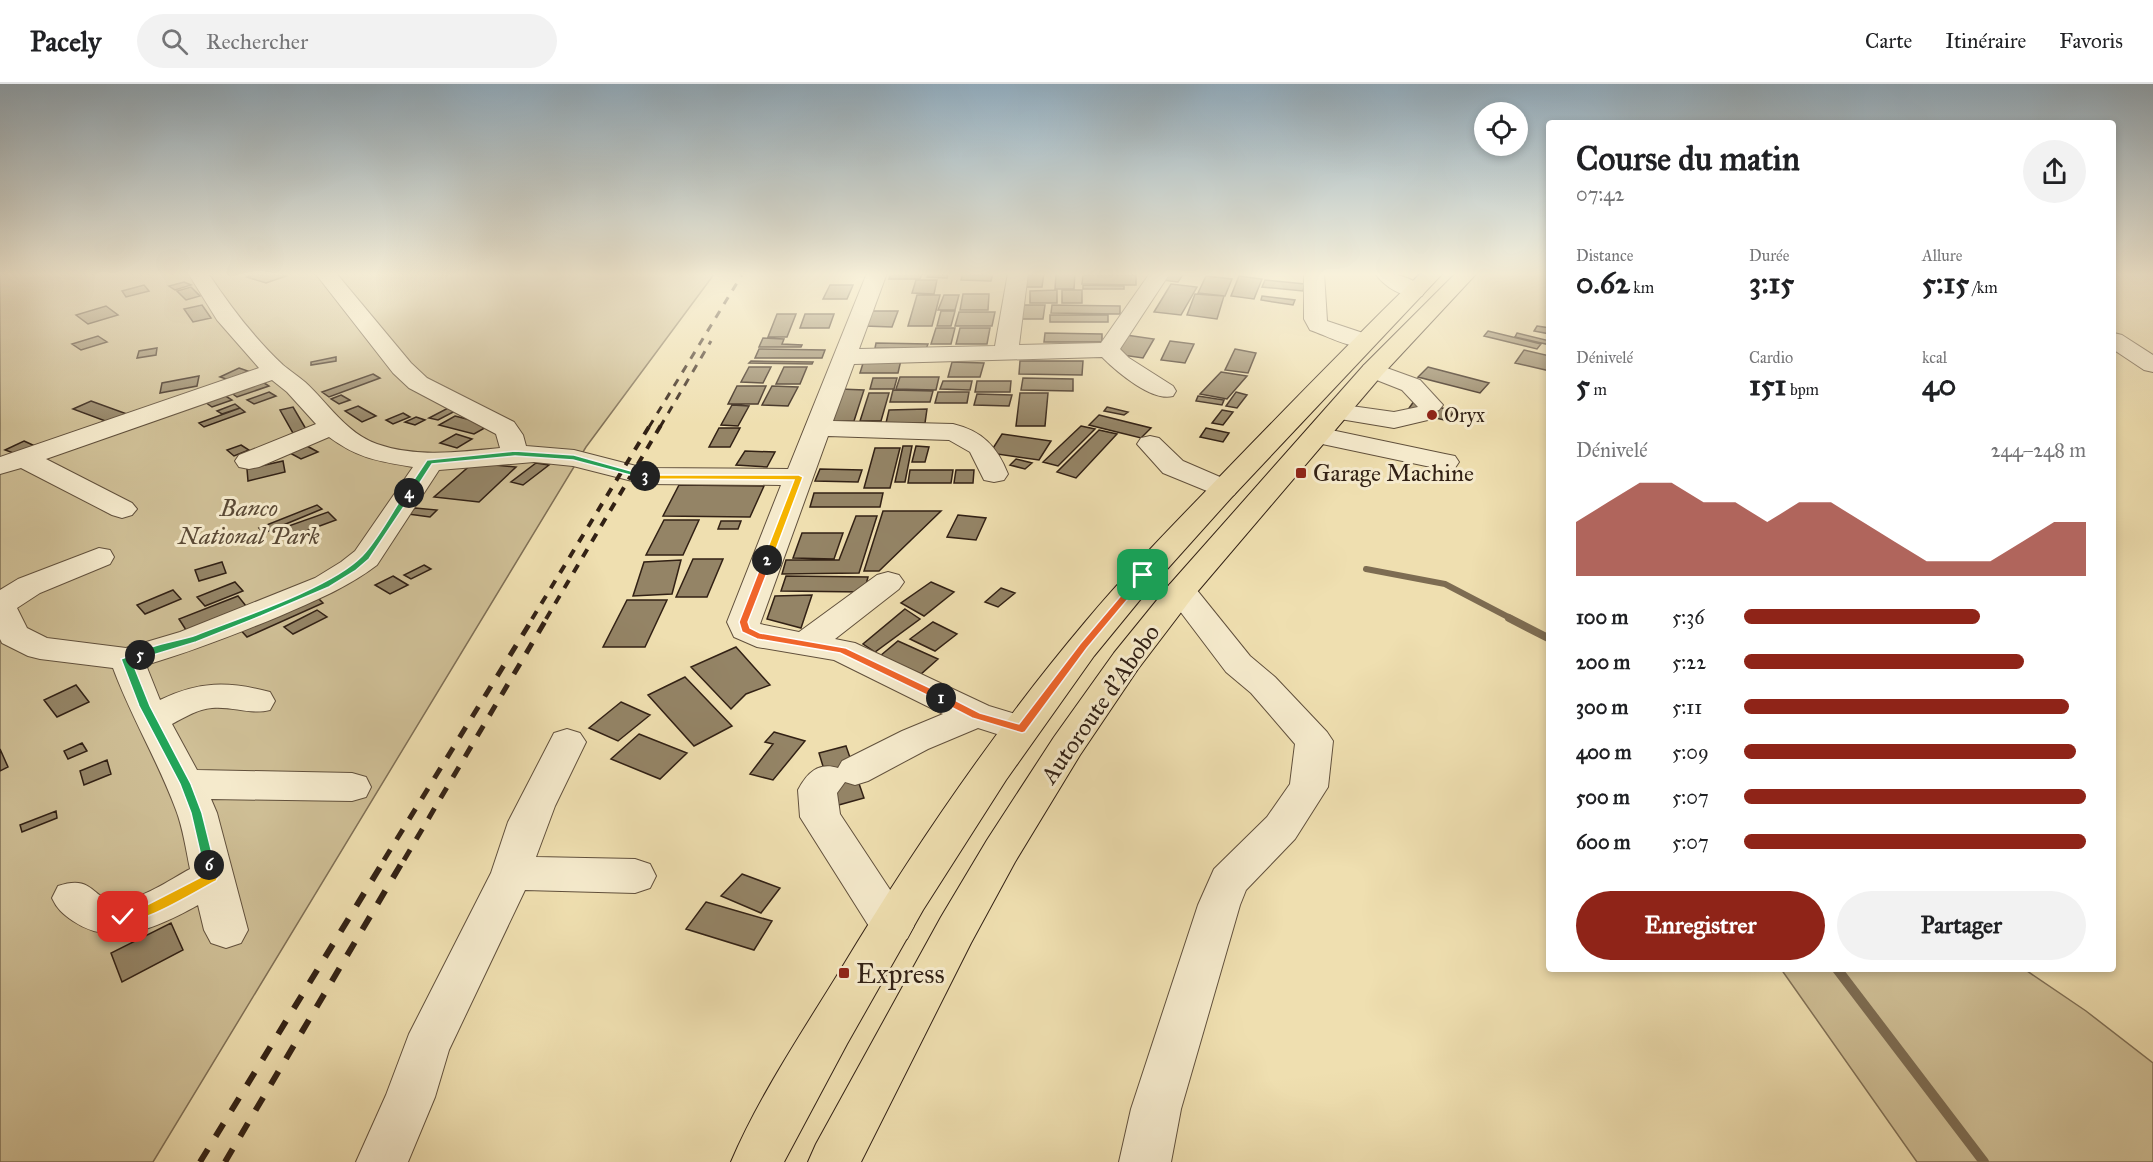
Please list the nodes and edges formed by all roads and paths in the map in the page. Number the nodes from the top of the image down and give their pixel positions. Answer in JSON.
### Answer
{"nodes":[{"id":1,"x":232,"y":323,"type":"edge"},
{"id":2,"x":366,"y":323,"type":"edge"},
{"id":3,"x":857,"y":323,"type":"edge"},
{"id":4,"x":1010,"y":323,"type":"edge"},
{"id":5,"x":1126,"y":323,"type":"edge"},
{"id":6,"x":1317,"y":323,"type":"edge"},
{"id":7,"x":1393,"y":323,"type":"edge"},
{"id":8,"x":1408,"y":323,"type":"edge"},
{"id":9,"x":2116,"y":325,"type":"edge"},
{"id":10,"x":2116,"y":341,"type":"edge"},
{"id":11,"x":2153,"y":348,"type":"edge"},
{"id":12,"x":1108,"y":350,"type":"junction"},
{"id":13,"x":1006,"y":351,"type":"junction"},
{"id":14,"x":1369,"y":356,"type":"junction"},
{"id":15,"x":844,"y":357,"type":"junction"},
{"id":16,"x":2153,"y":365,"type":"edge"},
{"id":17,"x":275,"y":371,"type":"junction"},
{"id":18,"x":1164,"y":391,"type":"dead end"},
{"id":19,"x":1327,"y":424,"type":"junction"},
{"id":20,"x":332,"y":427,"type":"junction"},
{"id":21,"x":818,"y":428,"type":"junction"},
{"id":22,"x":1150,"y":444,"type":"dead end"},
{"id":23,"x":515,"y":454,"type":"junction"},
{"id":24,"x":249,"y":460,"type":"dead end"},
{"id":25,"x":12,"y":462,"type":"edge"},
{"id":26,"x":430,"y":462,"type":"junction"},
{"id":27,"x":1445,"y":462,"type":"dead end"},
{"id":28,"x":994,"y":474,"type":"dead end"},
{"id":29,"x":799,"y":477,"type":"junction"},
{"id":30,"x":1224,"y":489,"type":"junction"},
{"id":31,"x":122,"y":508,"type":"dead end"},
{"id":32,"x":99,"y":557,"type":"dead end"},
{"id":33,"x":888,"y":582,"type":"dead end"},
{"id":34,"x":1181,"y":591,"type":"junction"},
{"id":35,"x":0,"y":605,"type":"edge"},
{"id":36,"x":807,"y":643,"type":"junction"},
{"id":37,"x":126,"y":659,"type":"junction"},
{"id":38,"x":257,"y":701,"type":"dead end"},
{"id":39,"x":976,"y":715,"type":"junction"},
{"id":40,"x":153,"y":719,"type":"junction"},
{"id":41,"x":1022,"y":729,"type":"junction"},
{"id":42,"x":567,"y":742,"type":"dead end"},
{"id":43,"x":185,"y":784,"type":"junction"},
{"id":44,"x":352,"y":787,"type":"dead end"},
{"id":45,"x":512,"y":873,"type":"junction"},
{"id":46,"x":635,"y":876,"type":"dead end"},
{"id":47,"x":212,"y":877,"type":"junction"},
{"id":48,"x":73,"y":898,"type":"dead end"},
{"id":49,"x":892,"y":926,"type":"junction"},
{"id":50,"x":226,"y":930,"type":"dead end"},
{"id":51,"x":382,"y":1162,"type":"edge"},
{"id":52,"x":757,"y":1162,"type":"edge"},
{"id":53,"x":834,"y":1162,"type":"edge"},
{"id":54,"x":1145,"y":1162,"type":"edge"}],
"edges":[{"from":1,"to":17,"type":"street"},
{"from":2,"to":23,"type":"street"},
{"from":3,"to":15,"type":"street"},
{"from":4,"to":13,"type":"street"},
{"from":5,"to":12,"type":"street"},
{"from":6,"to":14,"type":"street"},
{"from":7,"to":14,"type":"main road"},
{"from":8,"to":14,"type":"main road","name":"Autoroute d'Abobo"},
{"from":9,"to":11,"type":"street"},
{"from":10,"to":16,"type":"street"},
{"from":12,"to":13,"type":"street"},
{"from":12,"to":18,"type":"street"},
{"from":13,"to":15,"type":"street"},
{"from":14,"to":19,"type":"main road","name":"Autoroute d'Abobo"},
{"from":14,"to":19,"type":"street"},
{"from":14,"to":30,"type":"main road"},
{"from":15,"to":21,"type":"street"},
{"from":17,"to":20,"type":"street"},
{"from":17,"to":25,"type":"street"},
{"from":19,"to":27,"type":"street"},
{"from":19,"to":34,"type":"main road","name":"Autoroute d'Abobo"},
{"from":20,"to":24,"type":"street"},
{"from":20,"to":26,"type":"street"},
{"from":21,"to":28,"type":"street"},
{"from":21,"to":29,"type":"street"},
{"from":22,"to":30,"type":"street"},
{"from":23,"to":26,"type":"street"},
{"from":23,"to":29,"type":"street"},
{"from":25,"to":31,"type":"street"},
{"from":26,"to":37,"type":"street"},
{"from":29,"to":36,"type":"street"},
{"from":30,"to":41,"type":"main road"},
{"from":32,"to":35,"type":"street"},
{"from":33,"to":36,"type":"street"},
{"from":34,"to":53,"type":"main road","name":"Autoroute d'Abobo"},
{"from":34,"to":54,"type":"street"},
{"from":35,"to":37,"type":"street"},
{"from":36,"to":39,"type":"street"},
{"from":37,"to":40,"type":"street"},
{"from":38,"to":40,"type":"street"},
{"from":39,"to":41,"type":"street"},
{"from":39,"to":49,"type":"street"},
{"from":40,"to":43,"type":"street"},
{"from":41,"to":49,"type":"main road"},
{"from":42,"to":45,"type":"street"},
{"from":43,"to":44,"type":"street"},
{"from":43,"to":47,"type":"street"},
{"from":45,"to":46,"type":"street"},
{"from":45,"to":51,"type":"street"},
{"from":47,"to":48,"type":"street"},
{"from":47,"to":50,"type":"street"},
{"from":49,"to":52,"type":"main road"}]}
